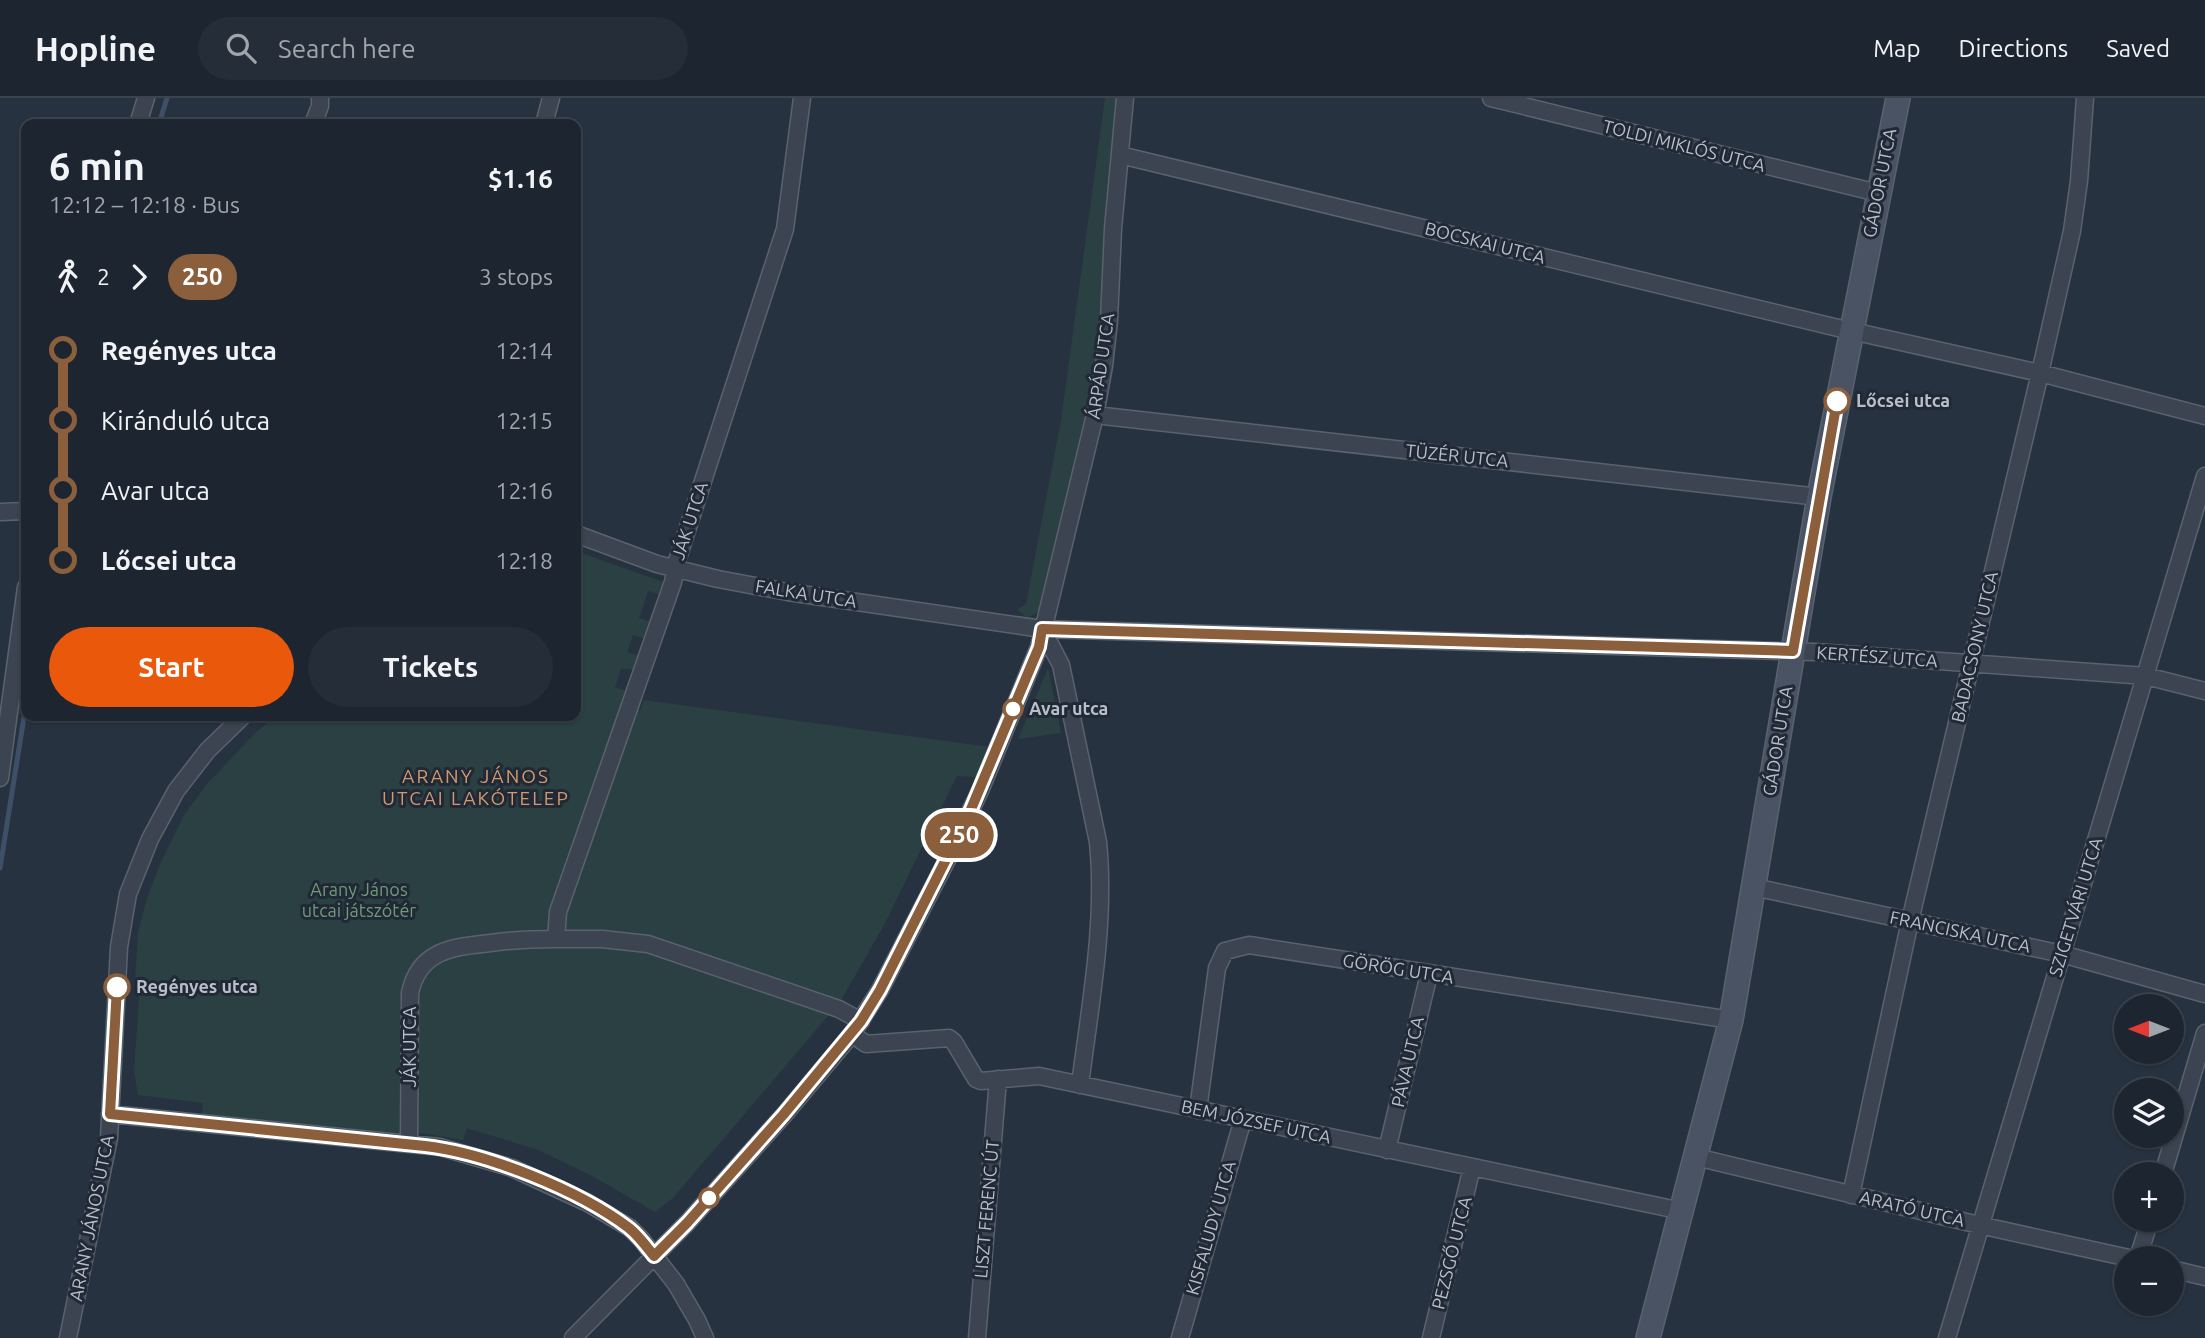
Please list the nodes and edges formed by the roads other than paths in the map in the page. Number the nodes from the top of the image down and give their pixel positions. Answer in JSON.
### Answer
{"nodes":[{"id":1,"x":146,"y":98,"type":"edge"},
{"id":2,"x":320,"y":98,"type":"edge"},
{"id":3,"x":551,"y":98,"type":"edge"},
{"id":4,"x":802,"y":98,"type":"edge"},
{"id":5,"x":1125,"y":98,"type":"edge"},
{"id":6,"x":1490,"y":98,"type":"edge"},
{"id":7,"x":1898,"y":98,"type":"edge"},
{"id":8,"x":2085,"y":98,"type":"edge"},
{"id":9,"x":140,"y":119,"type":"edge"},
{"id":10,"x":315,"y":119,"type":"edge"},
{"id":11,"x":545,"y":119,"type":"edge"},
{"id":12,"x":1120,"y":155,"type":"junction"},
{"id":13,"x":1878,"y":193,"type":"junction"},
{"id":14,"x":1850,"y":331,"type":"junction"},
{"id":15,"x":2040,"y":373,"type":"junction"},
{"id":16,"x":1095,"y":415,"type":"junction"},
{"id":17,"x":2205,"y":416,"type":"edge"},
{"id":18,"x":2205,"y":476,"type":"edge"},
{"id":19,"x":1819,"y":497,"type":"junction"},
{"id":20,"x":21,"y":511,"type":"edge"},
{"id":21,"x":0,"y":512,"type":"edge"},
{"id":22,"x":581,"y":536,"type":"edge"},
{"id":23,"x":675,"y":570,"type":"junction"},
{"id":24,"x":21,"y":624,"type":"edge"},
{"id":25,"x":1042,"y":629,"type":"junction"},
{"id":26,"x":1793,"y":651,"type":"junction"},
{"id":27,"x":1971,"y":664,"type":"junction"},
{"id":28,"x":2146,"y":676,"type":"junction"},
{"id":29,"x":2205,"y":691,"type":"edge"},
{"id":30,"x":238,"y":721,"type":"edge"},
{"id":31,"x":0,"y":779,"type":"edge"},
{"id":32,"x":1754,"y":887,"type":"junction"},
{"id":33,"x":1910,"y":921,"type":"junction"},
{"id":34,"x":556,"y":939,"type":"junction"},
{"id":35,"x":2062,"y":954,"type":"junction"},
{"id":36,"x":1429,"y":974,"type":"junction"},
{"id":37,"x":2205,"y":994,"type":"edge"},
{"id":38,"x":1731,"y":1020,"type":"junction"},
{"id":39,"x":857,"y":1027,"type":"junction"},
{"id":40,"x":2205,"y":1033,"type":"edge"},
{"id":41,"x":998,"y":1079,"type":"junction"},
{"id":42,"x":1080,"y":1085,"type":"junction"},
{"id":43,"x":1198,"y":1110,"type":"junction"},
{"id":44,"x":110,"y":1114,"type":"junction"},
{"id":45,"x":1243,"y":1119,"type":"junction"},
{"id":46,"x":409,"y":1144,"type":"junction"},
{"id":47,"x":1387,"y":1150,"type":"junction"},
{"id":48,"x":1696,"y":1157,"type":"junction"},
{"id":49,"x":2167,"y":1162,"type":"edge"},
{"id":50,"x":1472,"y":1167,"type":"junction"},
{"id":51,"x":1851,"y":1195,"type":"junction"},
{"id":52,"x":1682,"y":1211,"type":"junction"},
{"id":53,"x":1979,"y":1225,"type":"junction"},
{"id":54,"x":2114,"y":1255,"type":"edge"},
{"id":55,"x":654,"y":1256,"type":"junction"},
{"id":56,"x":2184,"y":1272,"type":"edge"},
{"id":57,"x":2205,"y":1277,"type":"edge"},
{"id":58,"x":68,"y":1338,"type":"edge"},
{"id":59,"x":573,"y":1338,"type":"edge"},
{"id":60,"x":705,"y":1338,"type":"edge"},
{"id":61,"x":977,"y":1338,"type":"edge"},
{"id":62,"x":1180,"y":1338,"type":"edge"},
{"id":63,"x":1431,"y":1338,"type":"edge"},
{"id":64,"x":1648,"y":1338,"type":"edge"},
{"id":65,"x":1947,"y":1338,"type":"edge"}],
"edges":[{"from":1,"to":9,"type":"street"},
{"from":2,"to":10,"type":"street"},
{"from":3,"to":11,"type":"street"},
{"from":4,"to":23,"type":"street","name":"JÁK UTCA"},
{"from":5,"to":12,"type":"street","name":"ÁRPÁD UTCA"},
{"from":6,"to":13,"type":"street","name":"TOLDI MIKLÓS UTCA"},
{"from":7,"to":13,"type":"street","name":"GÁDOR UTCA"},
{"from":8,"to":15,"type":"street","name":"BADACSONY UTCA"},
{"from":12,"to":14,"type":"street","name":"BOCSKAI UTCA"},
{"from":12,"to":16,"type":"street","name":"ÁRPÁD UTCA"},
{"from":13,"to":14,"type":"street","name":"GÁDOR UTCA"},
{"from":14,"to":15,"type":"street"},
{"from":14,"to":19,"type":"street","name":"GÁDOR UTCA"},
{"from":15,"to":17,"type":"street"},
{"from":15,"to":27,"type":"street","name":"BADACSONY UTCA"},
{"from":16,"to":19,"type":"street","name":"TÜZÉR UTCA"},
{"from":16,"to":25,"type":"street","name":"ÁRPÁD UTCA"},
{"from":18,"to":28,"type":"street","name":"SZIGETVÁRI UTCA"},
{"from":19,"to":26,"type":"street","name":"GÁDOR UTCA"},
{"from":20,"to":21,"type":"street"},
{"from":22,"to":23,"type":"street","name":"FALKA UTCA"},
{"from":23,"to":25,"type":"street","name":"FALKA UTCA"},
{"from":23,"to":34,"type":"street","name":"JÁK UTCA"},
{"from":24,"to":31,"type":"street"},
{"from":25,"to":26,"type":"street","name":"KERTÉSZ UTCA"},
{"from":25,"to":39,"type":"street","name":"ÁRPÁD UTCA"},
{"from":25,"to":42,"type":"street"},
{"from":26,"to":27,"type":"street","name":"KERTÉSZ UTCA"},
{"from":26,"to":32,"type":"street","name":"GÁDOR UTCA"},
{"from":27,"to":28,"type":"street","name":"KERTÉSZ UTCA"},
{"from":27,"to":33,"type":"street","name":"BADACSONY UTCA"},
{"from":28,"to":29,"type":"street","name":"KERTÉSZ UTCA"},
{"from":28,"to":35,"type":"street","name":"SZIGETVÁRI UTCA"},
{"from":30,"to":44,"type":"street","name":"ARANY JÁNOS UTCA"},
{"from":32,"to":33,"type":"street","name":"FRANCISKA UTCA"},
{"from":32,"to":38,"type":"street","name":"GÁDOR UTCA"},
{"from":33,"to":35,"type":"street","name":"FRANCISKA UTCA"},
{"from":33,"to":51,"type":"street","name":"BADACSONY UTCA"},
{"from":34,"to":39,"type":"street","name":"JÁK UTCA"},
{"from":34,"to":46,"type":"street","name":"JÁK UTCA"},
{"from":35,"to":37,"type":"street","name":"FRANCISKA UTCA"},
{"from":35,"to":53,"type":"street","name":"SZIGETVÁRI UTCA"},
{"from":36,"to":38,"type":"street","name":"GÖRÖG UTCA"},
{"from":36,"to":43,"type":"street","name":"GÖRÖG UTCA"},
{"from":36,"to":47,"type":"street","name":"PÁVA UTCA"},
{"from":38,"to":48,"type":"street","name":"GÁDOR UTCA"},
{"from":39,"to":41,"type":"street","name":"BEM JÓZSEF UTCA"},
{"from":39,"to":55,"type":"street","name":"ÁRPÁD UTCA"},
{"from":40,"to":49,"type":"street"},
{"from":41,"to":42,"type":"street","name":"BEM JÓZSEF UTCA"},
{"from":41,"to":61,"type":"street","name":"LISZT FERENC ÚT"},
{"from":42,"to":43,"type":"street","name":"BEM JÓZSEF UTCA"},
{"from":43,"to":45,"type":"street","name":"BEM JÓZSEF UTCA"},
{"from":44,"to":46,"type":"street"},
{"from":44,"to":58,"type":"street","name":"ARANY JÁNOS UTCA"},
{"from":45,"to":47,"type":"street","name":"BEM JÓZSEF UTCA"},
{"from":45,"to":62,"type":"street","name":"KISFALUDY UTCA"},
{"from":46,"to":55,"type":"street"},
{"from":47,"to":50,"type":"street","name":"BEM JÓZSEF UTCA"},
{"from":48,"to":51,"type":"street","name":"ARATÓ UTCA"},
{"from":48,"to":52,"type":"street","name":"GÁDOR UTCA"},
{"from":50,"to":52,"type":"street","name":"BEM JÓZSEF UTCA"},
{"from":50,"to":63,"type":"street","name":"PEZSGŐ UTCA"},
{"from":51,"to":53,"type":"street","name":"ARATÓ UTCA"},
{"from":52,"to":64,"type":"street","name":"GÁDOR UTCA"},
{"from":53,"to":54,"type":"street","name":"ARATÓ UTCA"},
{"from":53,"to":65,"type":"street","name":"SZIGETVÁRI UTCA"},
{"from":55,"to":59,"type":"street","name":"ÁRPÁD UTCA"},
{"from":55,"to":60,"type":"street"},
{"from":56,"to":57,"type":"street"}]}
